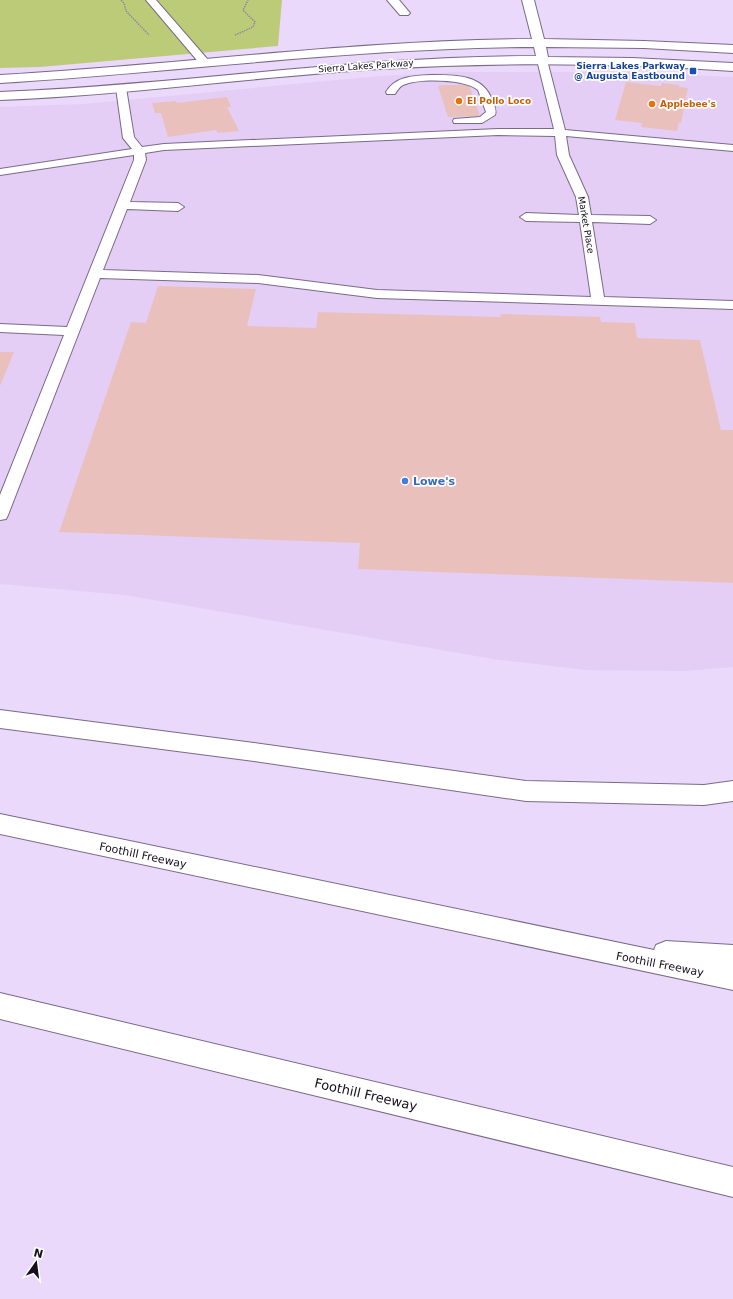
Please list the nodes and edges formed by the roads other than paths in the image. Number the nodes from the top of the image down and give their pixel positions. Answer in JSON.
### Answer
{"nodes":[{"id":1,"x":151,"y":0,"type":"edge"},
{"id":2,"x":393,"y":0,"type":"edge"},
{"id":3,"x":528,"y":0,"type":"edge"},
{"id":4,"x":404,"y":13,"type":"dead end"},
{"id":5,"x":539,"y":43,"type":"junction"},
{"id":6,"x":733,"y":49,"type":"edge"},
{"id":7,"x":542,"y":60,"type":"junction"},
{"id":8,"x":205,"y":63,"type":"junction"},
{"id":9,"x":733,"y":67,"type":"edge"},
{"id":10,"x":0,"y":79,"type":"edge"},
{"id":11,"x":121,"y":88,"type":"junction"},
{"id":12,"x":390,"y":92,"type":"dead end"},
{"id":13,"x":0,"y":96,"type":"edge"},
{"id":14,"x":448,"y":122,"type":"dead end"},
{"id":15,"x":560,"y":132,"type":"junction"},
{"id":16,"x":733,"y":148,"type":"edge"},
{"id":17,"x":139,"y":150,"type":"junction"},
{"id":18,"x":0,"y":172,"type":"edge"},
{"id":19,"x":122,"y":205,"type":"junction"},
{"id":20,"x":178,"y":207,"type":"dead end"},
{"id":21,"x":526,"y":217,"type":"dead end"},
{"id":22,"x":586,"y":219,"type":"junction"},
{"id":23,"x":650,"y":220,"type":"dead end"},
{"id":24,"x":95,"y":274,"type":"junction"},
{"id":25,"x":598,"y":300,"type":"junction"},
{"id":26,"x":733,"y":304,"type":"edge"},
{"id":27,"x":0,"y":328,"type":"edge"},
{"id":28,"x":74,"y":331,"type":"junction"},
{"id":29,"x":0,"y":515,"type":"edge"},
{"id":30,"x":0,"y":719,"type":"edge"},
{"id":31,"x":733,"y":791,"type":"edge"},
{"id":32,"x":0,"y":824,"type":"edge"},
{"id":33,"x":580,"y":948,"type":"junction"},
{"id":34,"x":733,"y":957,"type":"edge"},
{"id":35,"x":733,"y":978,"type":"edge"},
{"id":36,"x":0,"y":1006,"type":"edge"},
{"id":37,"x":733,"y":1182,"type":"edge"}],
"edges":[{"from":1,"to":8,"type":"lane"},
{"from":2,"to":4,"type":"main road"},
{"from":3,"to":5,"type":"main road"},
{"from":5,"to":6,"type":"main road","name":"Sierra Lakes Parkway"},
{"from":5,"to":7,"type":"main road"},
{"from":5,"to":8,"type":"main road","name":"Sierra Lakes Parkway"},
{"from":7,"to":9,"type":"main road","name":"Sierra Lakes Parkway"},
{"from":7,"to":11,"type":"main road","name":"Sierra Lakes Parkway"},
{"from":7,"to":15,"type":"lane","name":"Market Place"},
{"from":8,"to":10,"type":"main road","name":"Sierra Lakes Parkway"},
{"from":11,"to":13,"type":"main road","name":"Sierra Lakes Parkway"},
{"from":11,"to":17,"type":"lane"},
{"from":12,"to":14,"type":"lane"},
{"from":15,"to":16,"type":"lane"},
{"from":15,"to":17,"type":"lane"},
{"from":15,"to":22,"type":"lane","name":"Market Place"},
{"from":17,"to":18,"type":"lane"},
{"from":17,"to":19,"type":"lane"},
{"from":19,"to":20,"type":"lane"},
{"from":19,"to":24,"type":"lane"},
{"from":21,"to":22,"type":"lane"},
{"from":22,"to":23,"type":"lane"},
{"from":22,"to":25,"type":"lane","name":"Market Place"},
{"from":24,"to":25,"type":"lane"},
{"from":24,"to":28,"type":"lane"},
{"from":25,"to":26,"type":"lane"},
{"from":27,"to":28,"type":"lane"},
{"from":28,"to":29,"type":"lane"},
{"from":30,"to":31,"type":"main road"},
{"from":32,"to":33,"type":"main road","name":"Foothill Freeway"},
{"from":33,"to":34,"type":"main road"},
{"from":33,"to":35,"type":"main road","name":"Foothill Freeway"},
{"from":36,"to":37,"type":"main road","name":"Foothill Freeway"}]}
